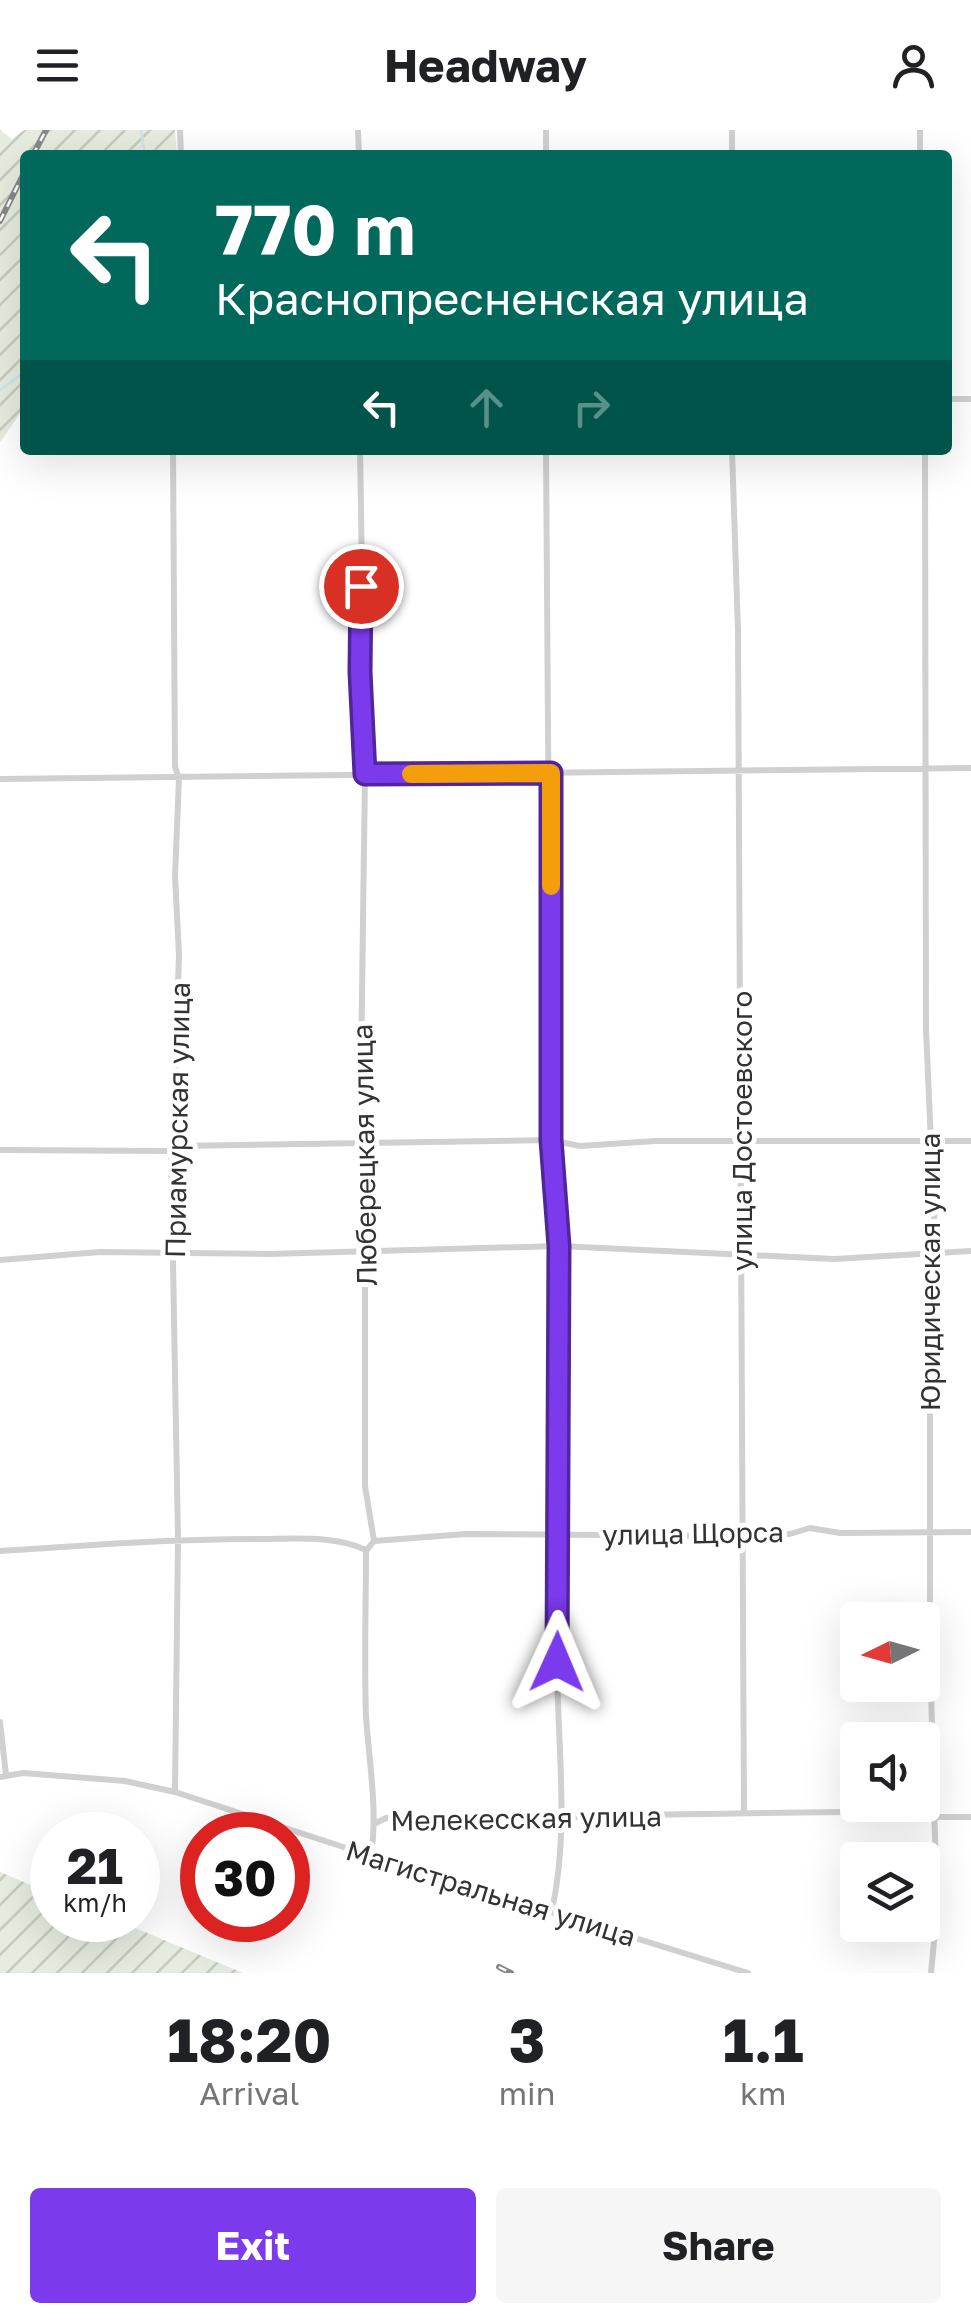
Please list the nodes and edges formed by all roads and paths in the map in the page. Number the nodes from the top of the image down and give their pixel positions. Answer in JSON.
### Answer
{"nodes":[{"id":1,"x":173,"y":455,"type":"edge"},
{"id":2,"x":360,"y":455,"type":"edge"},
{"id":3,"x":546,"y":455,"type":"edge"},
{"id":4,"x":732,"y":455,"type":"edge"},
{"id":5,"x":925,"y":455,"type":"edge"},
{"id":6,"x":928,"y":768,"type":"junction"},
{"id":7,"x":971,"y":768,"type":"edge"},
{"id":8,"x":551,"y":773,"type":"junction"},
{"id":9,"x":740,"y":773,"type":"junction"},
{"id":10,"x":365,"y":774,"type":"junction"},
{"id":11,"x":179,"y":778,"type":"junction"},
{"id":12,"x":0,"y":779,"type":"edge"},
{"id":13,"x":551,"y":1140,"type":"junction"},
{"id":14,"x":971,"y":1141,"type":"edge"},
{"id":15,"x":360,"y":1142,"type":"junction"},
{"id":16,"x":930,"y":1142,"type":"junction"},
{"id":17,"x":742,"y":1143,"type":"junction"},
{"id":18,"x":173,"y":1148,"type":"junction"},
{"id":19,"x":0,"y":1150,"type":"edge"},
{"id":20,"x":559,"y":1246,"type":"junction"},
{"id":21,"x":365,"y":1250,"type":"junction"},
{"id":22,"x":933,"y":1251,"type":"junction"},
{"id":23,"x":971,"y":1251,"type":"edge"},
{"id":24,"x":742,"y":1254,"type":"junction"},
{"id":25,"x":174,"y":1255,"type":"junction"},
{"id":26,"x":0,"y":1260,"type":"edge"},
{"id":27,"x":971,"y":1532,"type":"edge"},
{"id":28,"x":930,"y":1534,"type":"junction"},
{"id":29,"x":558,"y":1535,"type":"junction"},
{"id":30,"x":742,"y":1536,"type":"junction"},
{"id":31,"x":178,"y":1539,"type":"junction"},
{"id":32,"x":374,"y":1541,"type":"junction"},
{"id":33,"x":366,"y":1550,"type":"junction"},
{"id":34,"x":0,"y":1551,"type":"edge"},
{"id":35,"x":0,"y":1722,"type":"edge"},
{"id":36,"x":934,"y":1722,"type":"edge"},
{"id":37,"x":3,"y":1776,"type":"edge"},
{"id":38,"x":175,"y":1792,"type":"junction"},
{"id":39,"x":744,"y":1812,"type":"junction"},
{"id":40,"x":840,"y":1813,"type":"edge"},
{"id":41,"x":940,"y":1814,"type":"edge"},
{"id":42,"x":971,"y":1817,"type":"edge"},
{"id":43,"x":376,"y":1822,"type":"junction"},
{"id":44,"x":936,"y":1822,"type":"edge"},
{"id":45,"x":562,"y":1824,"type":"junction"},
{"id":46,"x":370,"y":1856,"type":"junction"},
{"id":47,"x":552,"y":1910,"type":"junction"},
{"id":48,"x":748,"y":1973,"type":"edge"},
{"id":49,"x":931,"y":1973,"type":"edge"}],
"edges":[{"from":1,"to":11,"type":"street","name":"Приамурская улица"},
{"from":2,"to":10,"type":"street","name":"Люберецкая улица"},
{"from":3,"to":8,"type":"street"},
{"from":4,"to":9,"type":"street","name":"улица Достоевского"},
{"from":5,"to":6,"type":"street","name":"Юридическая улица"},
{"from":6,"to":7,"type":"street"},
{"from":6,"to":9,"type":"street"},
{"from":6,"to":16,"type":"street","name":"Юридическая улица"},
{"from":8,"to":9,"type":"street"},
{"from":8,"to":10,"type":"street"},
{"from":8,"to":13,"type":"street"},
{"from":9,"to":17,"type":"street","name":"улица Достоевского"},
{"from":10,"to":11,"type":"street"},
{"from":10,"to":15,"type":"street","name":"Люберецкая улица"},
{"from":11,"to":12,"type":"street"},
{"from":11,"to":18,"type":"street","name":"Приамурская улица"},
{"from":13,"to":15,"type":"street"},
{"from":13,"to":17,"type":"street"},
{"from":13,"to":20,"type":"street"},
{"from":14,"to":16,"type":"street"},
{"from":15,"to":18,"type":"street"},
{"from":15,"to":21,"type":"street","name":"Люберецкая улица"},
{"from":16,"to":17,"type":"street"},
{"from":16,"to":22,"type":"street","name":"Юридическая улица"},
{"from":17,"to":24,"type":"street","name":"улица Достоевского"},
{"from":18,"to":19,"type":"street"},
{"from":18,"to":25,"type":"street","name":"Приамурская улица"},
{"from":20,"to":21,"type":"street"},
{"from":20,"to":24,"type":"street"},
{"from":20,"to":29,"type":"street"},
{"from":21,"to":25,"type":"street"},
{"from":21,"to":32,"type":"street","name":"Люберецкая улица"},
{"from":22,"to":23,"type":"street"},
{"from":22,"to":24,"type":"street"},
{"from":22,"to":28,"type":"street","name":"Юридическая улица"},
{"from":24,"to":30,"type":"street","name":"улица Достоевского"},
{"from":25,"to":26,"type":"street"},
{"from":25,"to":31,"type":"street","name":"Приамурская улица"},
{"from":27,"to":28,"type":"street","name":"улица Щорса"},
{"from":28,"to":30,"type":"street","name":"улица Щорса"},
{"from":28,"to":36,"type":"street","name":"Юридическая улица"},
{"from":29,"to":30,"type":"street","name":"улица Щорса"},
{"from":29,"to":32,"type":"street","name":"улица Щорса"},
{"from":29,"to":45,"type":"street"},
{"from":30,"to":39,"type":"street","name":"улица Достоевского"},
{"from":31,"to":33,"type":"street"},
{"from":31,"to":34,"type":"street"},
{"from":31,"to":38,"type":"street","name":"Приамурская улица"},
{"from":32,"to":33,"type":"street"},
{"from":33,"to":43,"type":"street"},
{"from":35,"to":37,"type":"street"},
{"from":37,"to":38,"type":"street","name":"Магистральная улица"},
{"from":38,"to":46,"type":"street","name":"Магистральная улица"},
{"from":39,"to":40,"type":"street","name":"Мелекесская улица"},
{"from":39,"to":45,"type":"street","name":"Мелекесская улица"},
{"from":41,"to":42,"type":"street","name":"Мелекесская улица"},
{"from":43,"to":45,"type":"street","name":"Мелекесская улица"},
{"from":43,"to":46,"type":"street"},
{"from":44,"to":49,"type":"street","name":"Юридическая улица"},
{"from":45,"to":47,"type":"street"},
{"from":46,"to":47,"type":"street","name":"Магистральная улица"},
{"from":47,"to":48,"type":"street","name":"Магистральная улица"}]}
